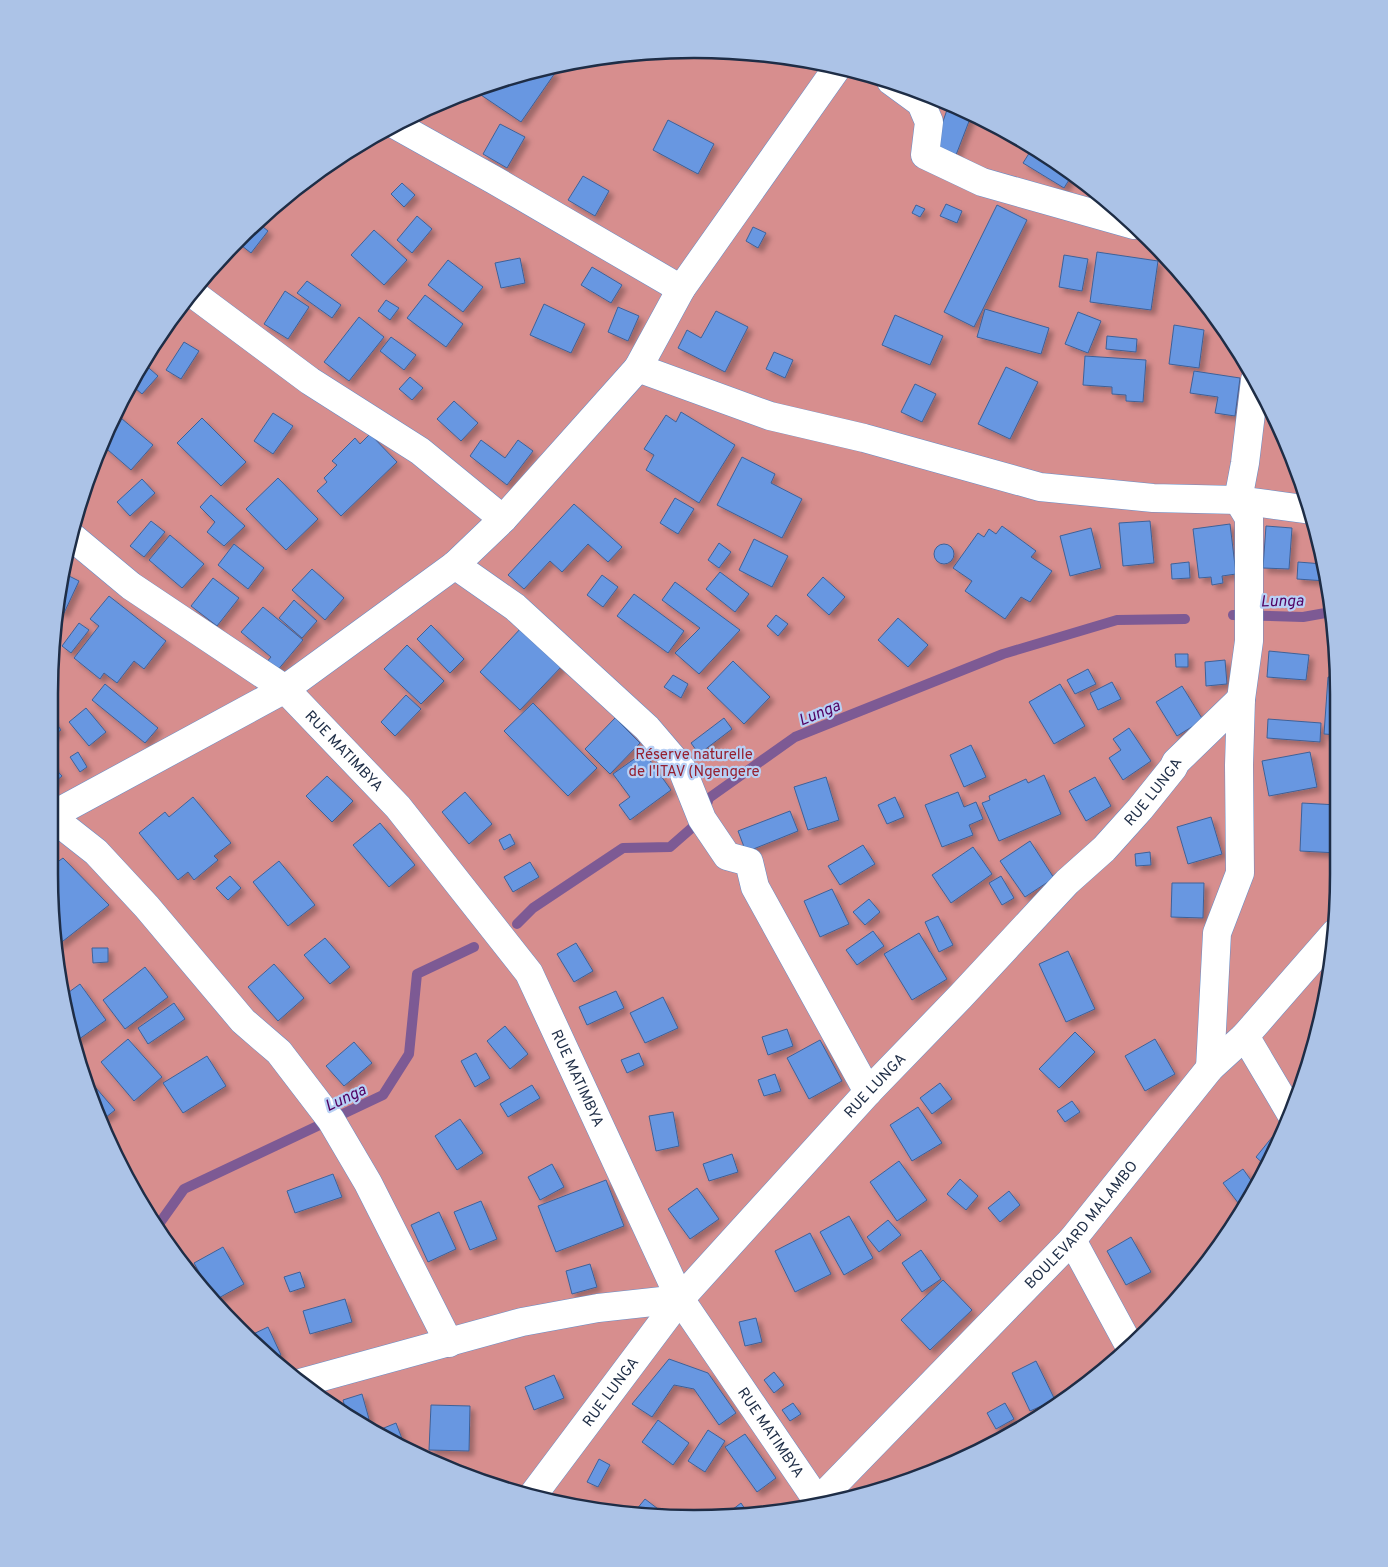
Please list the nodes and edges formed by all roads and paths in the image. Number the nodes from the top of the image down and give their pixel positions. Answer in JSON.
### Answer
{"nodes":[{"id":1,"x":833,"y":73,"type":"edge"},
{"id":2,"x":912,"y":96,"type":"edge"},
{"id":3,"x":402,"y":129,"type":"edge"},
{"id":4,"x":1120,"y":221,"type":"edge"},
{"id":5,"x":681,"y":289,"type":"junction"},
{"id":6,"x":197,"y":297,"type":"edge"},
{"id":7,"x":638,"y":368,"type":"junction"},
{"id":8,"x":1254,"y":392,"type":"edge"},
{"id":9,"x":1238,"y":500,"type":"junction"},
{"id":10,"x":1303,"y":509,"type":"edge"},
{"id":11,"x":503,"y":519,"type":"junction"},
{"id":12,"x":76,"y":541,"type":"edge"},
{"id":13,"x":455,"y":565,"type":"junction"},
{"id":14,"x":284,"y":689,"type":"junction"},
{"id":15,"x":1241,"y":699,"type":"junction"},
{"id":16,"x":58,"y":812,"type":"edge"},
{"id":17,"x":58,"y":822,"type":"edge"},
{"id":18,"x":1326,"y":943,"type":"edge"},
{"id":19,"x":1245,"y":1036,"type":"junction"},
{"id":20,"x":1210,"y":1068,"type":"junction"},
{"id":21,"x":868,"y":1092,"type":"junction"},
{"id":22,"x":1286,"y":1106,"type":"edge"},
{"id":23,"x":1072,"y":1240,"type":"junction"},
{"id":24,"x":680,"y":1299,"type":"junction"},
{"id":25,"x":1126,"y":1340,"type":"edge"},
{"id":26,"x":449,"y":1343,"type":"junction"},
{"id":27,"x":311,"y":1381,"type":"edge"},
{"id":28,"x":536,"y":1490,"type":"edge"},
{"id":29,"x":824,"y":1496,"type":"edge"},
{"id":30,"x":813,"y":1498,"type":"edge"}],
"edges":[{"from":1,"to":5,"type":"street"},
{"from":2,"to":4,"type":"street"},
{"from":3,"to":5,"type":"street"},
{"from":5,"to":7,"type":"street"},
{"from":6,"to":11,"type":"street"},
{"from":7,"to":9,"type":"street"},
{"from":7,"to":11,"type":"street"},
{"from":8,"to":9,"type":"street"},
{"from":9,"to":10,"type":"street"},
{"from":9,"to":15,"type":"street"},
{"from":11,"to":13,"type":"street"},
{"from":12,"to":14,"type":"street","name":"RUE MATIMBYA"},
{"from":13,"to":14,"type":"street"},
{"from":13,"to":21,"type":"street"},
{"from":14,"to":16,"type":"street"},
{"from":14,"to":24,"type":"street","name":"RUE MATIMBYA"},
{"from":15,"to":20,"type":"street"},
{"from":15,"to":21,"type":"street","name":"RUE LUNGA"},
{"from":17,"to":26,"type":"street"},
{"from":18,"to":19,"type":"street","name":"BOULEVARD MALAMBO"},
{"from":19,"to":20,"type":"street","name":"BOULEVARD MALAMBO"},
{"from":19,"to":22,"type":"street"},
{"from":20,"to":23,"type":"street","name":"BOULEVARD MALAMBO"},
{"from":21,"to":24,"type":"street","name":"RUE LUNGA"},
{"from":23,"to":25,"type":"street"},
{"from":23,"to":29,"type":"street","name":"BOULEVARD MALAMBO"},
{"from":24,"to":26,"type":"street"},
{"from":24,"to":28,"type":"street","name":"RUE LUNGA"},
{"from":24,"to":30,"type":"street","name":"RUE MATIMBYA"},
{"from":26,"to":27,"type":"street"}]}
